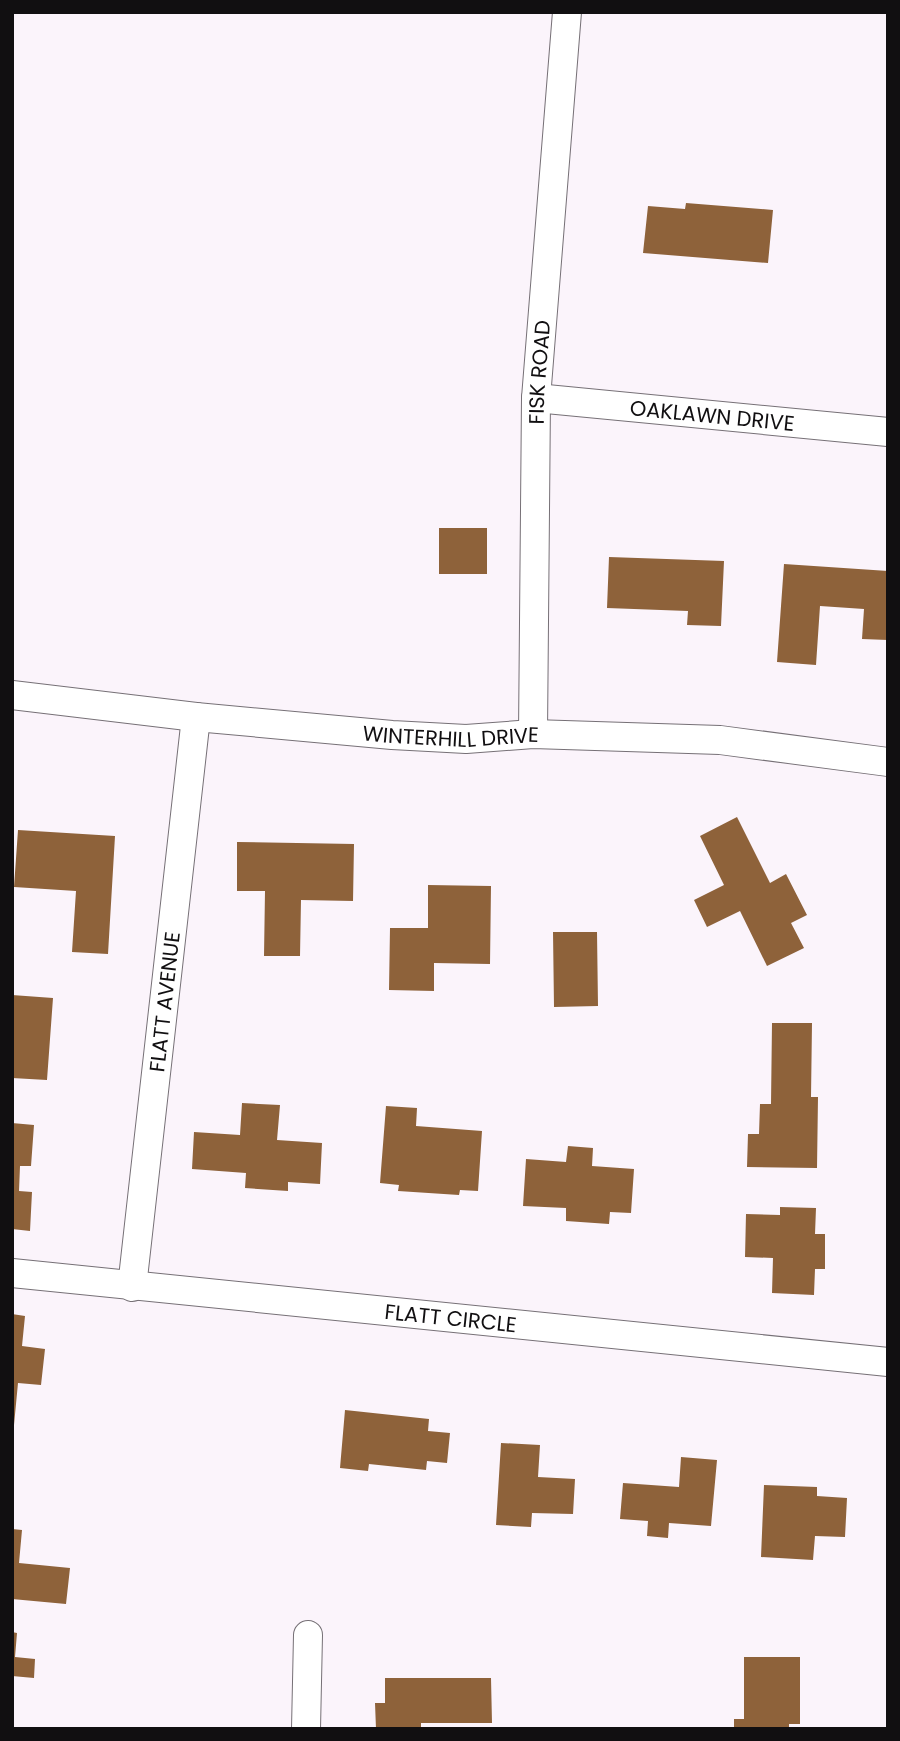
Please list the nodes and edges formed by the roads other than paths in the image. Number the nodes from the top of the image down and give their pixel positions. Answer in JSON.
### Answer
{"nodes":[{"id":1,"x":567,"y":12,"type":"edge"},
{"id":2,"x":536,"y":398,"type":"junction"},
{"id":3,"x":888,"y":432,"type":"edge"},
{"id":4,"x":12,"y":695,"type":"edge"},
{"id":5,"x":196,"y":717,"type":"junction"},
{"id":6,"x":533,"y":734,"type":"junction"},
{"id":7,"x":888,"y":762,"type":"edge"},
{"id":8,"x":12,"y":1273,"type":"edge"},
{"id":9,"x":132,"y":1286,"type":"junction"},
{"id":10,"x":888,"y":1362,"type":"edge"},
{"id":11,"x":308,"y":1635,"type":"dead end"},
{"id":12,"x":306,"y":1729,"type":"edge"}],
"edges":[{"from":1,"to":2,"type":"street","name":"FISK ROAD"},
{"from":2,"to":3,"type":"street","name":"OAKLAWN DRIVE"},
{"from":2,"to":6,"type":"street","name":"FISK ROAD"},
{"from":4,"to":5,"type":"street","name":"WINTERHILL DRIVE"},
{"from":5,"to":6,"type":"street","name":"WINTERHILL DRIVE"},
{"from":5,"to":9,"type":"street","name":"FLATT AVENUE"},
{"from":6,"to":7,"type":"street","name":"WINTERHILL DRIVE"},
{"from":8,"to":9,"type":"street","name":"FLATT CIRCLE"},
{"from":9,"to":10,"type":"street","name":"FLATT CIRCLE"},
{"from":11,"to":12,"type":"street"}]}
